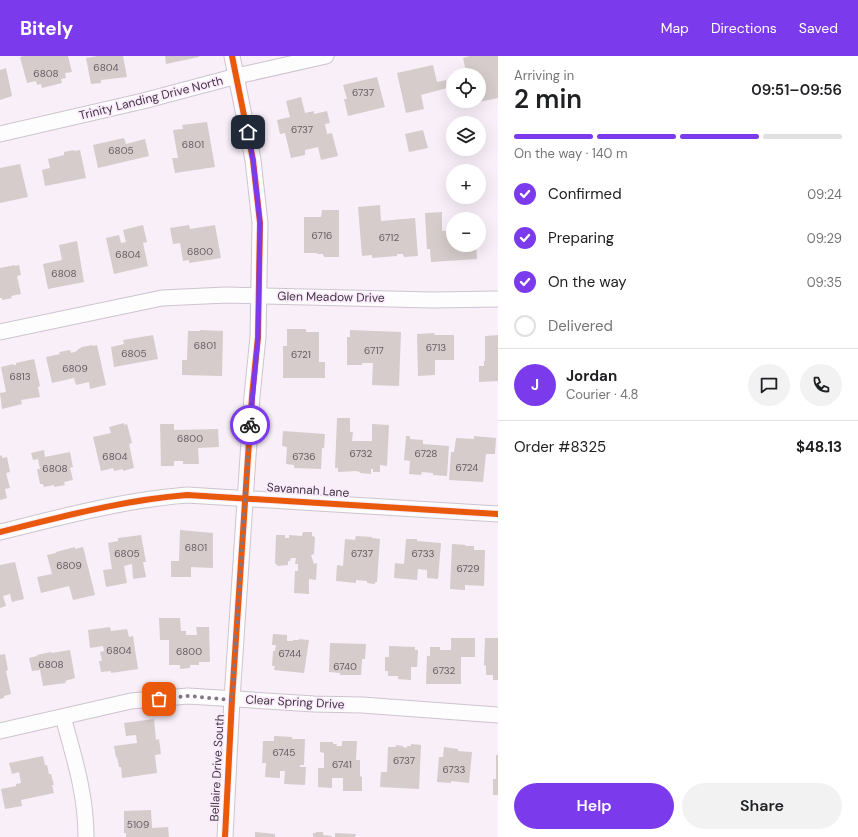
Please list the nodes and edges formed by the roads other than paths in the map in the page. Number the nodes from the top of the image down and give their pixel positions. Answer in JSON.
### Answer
{"nodes":[{"id":1,"x":232,"y":56,"type":"edge"},
{"id":2,"x":326,"y":56,"type":"edge"},
{"id":3,"x":237,"y":76,"type":"junction"},
{"id":4,"x":0,"y":134,"type":"edge"},
{"id":5,"x":259,"y":296,"type":"junction"},
{"id":6,"x":498,"y":300,"type":"edge"},
{"id":7,"x":0,"y":332,"type":"edge"},
{"id":8,"x":246,"y":498,"type":"junction"},
{"id":9,"x":498,"y":514,"type":"edge"},
{"id":10,"x":0,"y":532,"type":"edge"},
{"id":11,"x":232,"y":700,"type":"junction"},
{"id":12,"x":498,"y":715,"type":"edge"},
{"id":13,"x":63,"y":717,"type":"junction"},
{"id":14,"x":0,"y":731,"type":"edge"},
{"id":15,"x":86,"y":837,"type":"edge"},
{"id":16,"x":225,"y":837,"type":"edge"}],
"edges":[{"from":1,"to":3,"type":"street","name":"Bellaire Drive South"},
{"from":2,"to":3,"type":"street","name":"Trinity Landing Drive North"},
{"from":3,"to":4,"type":"street","name":"Trinity Landing Drive North"},
{"from":3,"to":5,"type":"street","name":"Bellaire Drive South"},
{"from":5,"to":6,"type":"street","name":"Glen Meadow Drive"},
{"from":5,"to":7,"type":"street","name":"Glen Meadow Drive"},
{"from":5,"to":8,"type":"street","name":"Bellaire Drive South"},
{"from":8,"to":9,"type":"street","name":"Savannah Lane"},
{"from":8,"to":10,"type":"street","name":"Savannah Lane"},
{"from":8,"to":11,"type":"street","name":"Bellaire Drive South"},
{"from":11,"to":12,"type":"street","name":"Clear Spring Drive"},
{"from":11,"to":13,"type":"street","name":"Clear Spring Drive"},
{"from":11,"to":16,"type":"street","name":"Bellaire Drive South"},
{"from":13,"to":14,"type":"street","name":"Clear Spring Drive"},
{"from":13,"to":15,"type":"street"}]}
